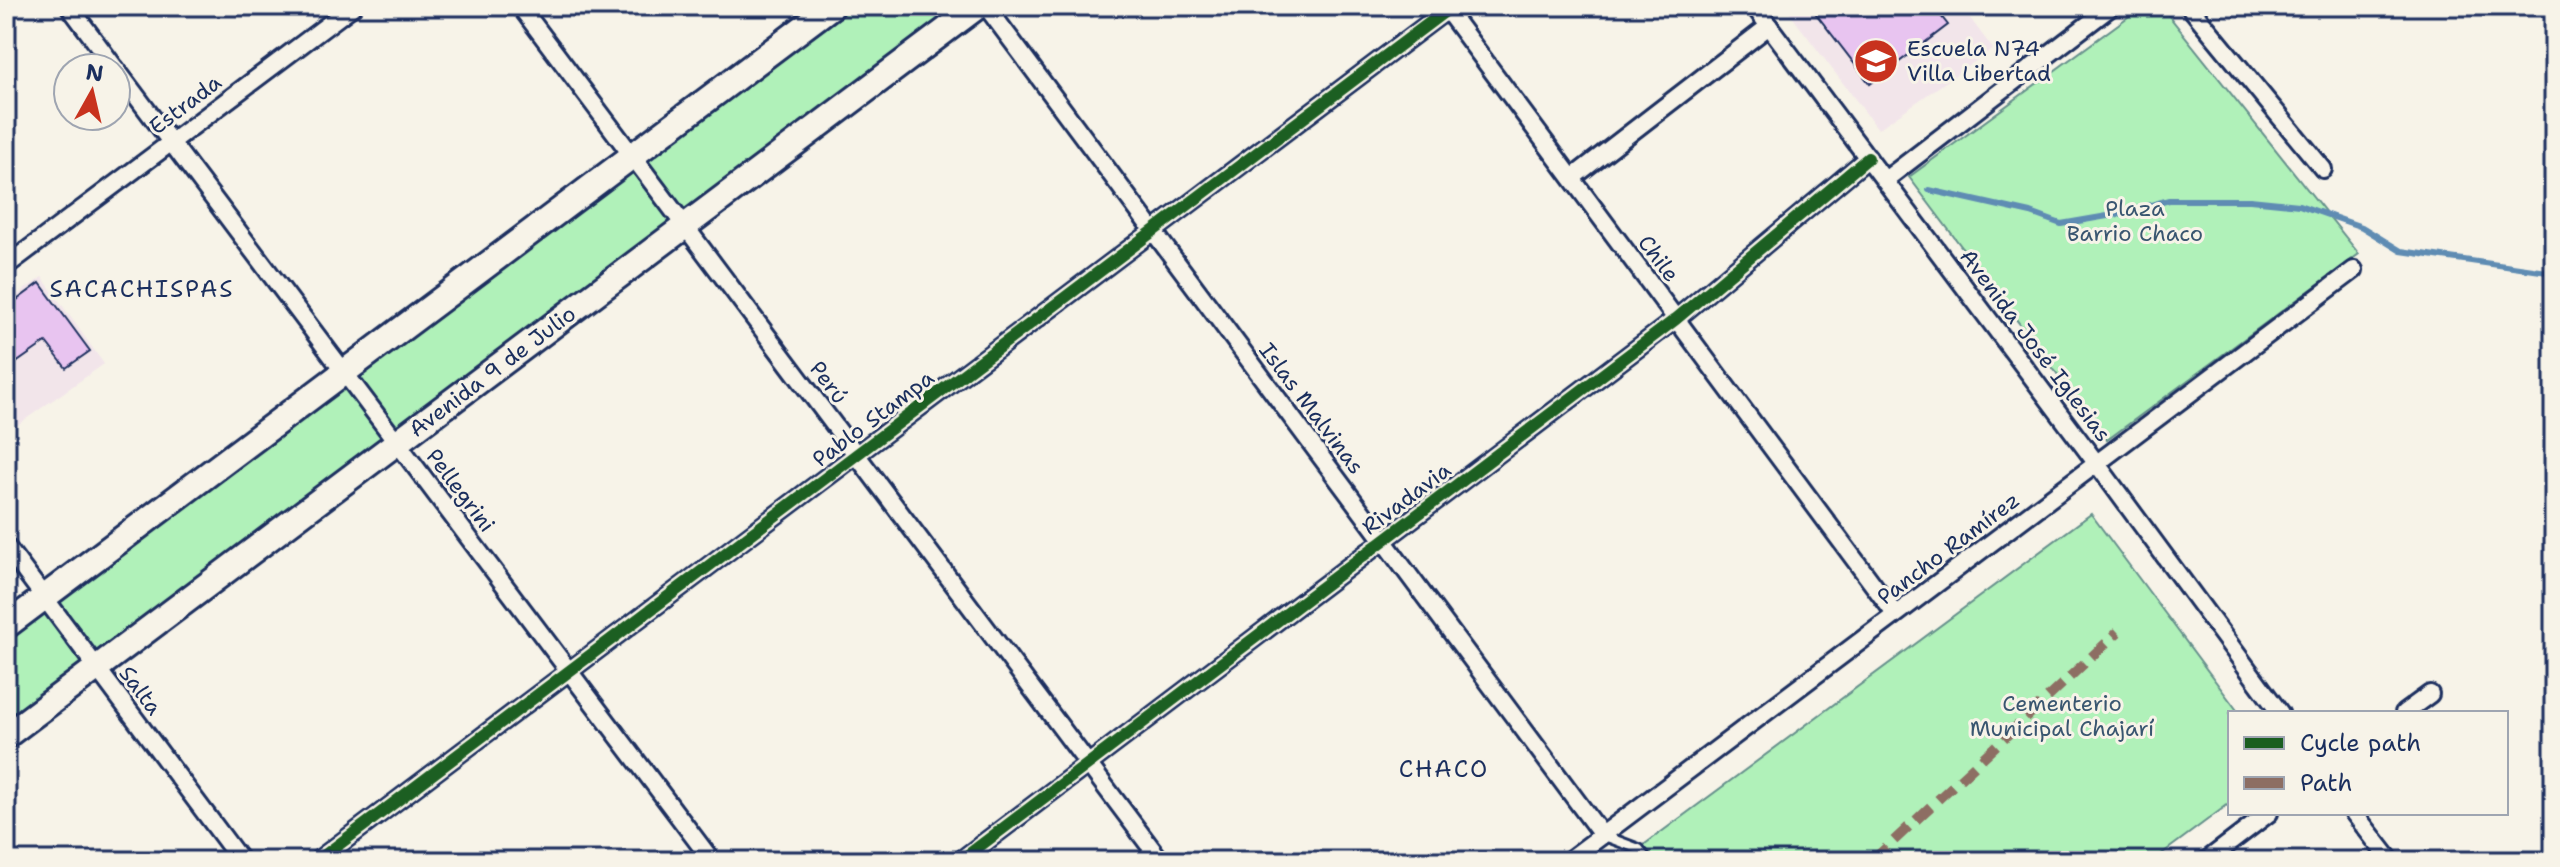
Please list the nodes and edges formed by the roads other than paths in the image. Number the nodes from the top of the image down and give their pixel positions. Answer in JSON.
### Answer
{"nodes":[{"id":1,"x":69,"y":6,"type":"edge"},
{"id":2,"x":353,"y":6,"type":"edge"},
{"id":3,"x":520,"y":6,"type":"edge"},
{"id":4,"x":832,"y":6,"type":"edge"},
{"id":5,"x":978,"y":6,"type":"edge"},
{"id":6,"x":986,"y":6,"type":"edge"},
{"id":7,"x":1754,"y":6,"type":"edge"},
{"id":8,"x":2112,"y":6,"type":"edge"},
{"id":9,"x":2189,"y":6,"type":"edge"},
{"id":10,"x":1448,"y":7,"type":"edge"},
{"id":11,"x":1769,"y":26,"type":"junction"},
{"id":12,"x":104,"y":52,"type":"edge"},
{"id":13,"x":132,"y":90,"type":"edge"},
{"id":14,"x":171,"y":142,"type":"junction"},
{"id":15,"x":632,"y":156,"type":"junction"},
{"id":16,"x":1868,"y":158,"type":"junction"},
{"id":17,"x":2323,"y":169,"type":"dead end"},
{"id":18,"x":1572,"y":178,"type":"junction"},
{"id":19,"x":1885,"y":180,"type":"junction"},
{"id":20,"x":685,"y":226,"type":"junction"},
{"id":21,"x":1153,"y":231,"type":"junction"},
{"id":22,"x":6,"y":266,"type":"edge"},
{"id":23,"x":2354,"y":270,"type":"dead end"},
{"id":24,"x":1676,"y":319,"type":"junction"},
{"id":25,"x":344,"y":372,"type":"junction"},
{"id":26,"x":397,"y":442,"type":"junction"},
{"id":27,"x":857,"y":455,"type":"junction"},
{"id":28,"x":2097,"y":464,"type":"junction"},
{"id":29,"x":1383,"y":541,"type":"junction"},
{"id":30,"x":6,"y":546,"type":"edge"},
{"id":31,"x":44,"y":597,"type":"junction"},
{"id":32,"x":1895,"y":614,"type":"junction"},
{"id":33,"x":6,"y":626,"type":"edge"},
{"id":34,"x":97,"y":667,"type":"junction"},
{"id":35,"x":569,"y":671,"type":"junction"},
{"id":36,"x":2430,"y":694,"type":"dead end"},
{"id":37,"x":2279,"y":711,"type":"edge"},
{"id":38,"x":2407,"y":711,"type":"edge"},
{"id":39,"x":6,"y":736,"type":"edge"},
{"id":40,"x":1088,"y":764,"type":"junction"},
{"id":41,"x":2266,"y":815,"type":"edge"},
{"id":42,"x":2356,"y":815,"type":"edge"},
{"id":43,"x":1602,"y":835,"type":"junction"},
{"id":44,"x":241,"y":861,"type":"edge"},
{"id":45,"x":317,"y":861,"type":"edge"},
{"id":46,"x":712,"y":861,"type":"edge"},
{"id":47,"x":960,"y":861,"type":"edge"},
{"id":48,"x":1161,"y":861,"type":"edge"},
{"id":49,"x":1568,"y":861,"type":"edge"},
{"id":50,"x":1648,"y":861,"type":"edge"},
{"id":51,"x":2206,"y":861,"type":"edge"},
{"id":52,"x":2391,"y":861,"type":"edge"}],
"edges":[{"from":1,"to":12,"type":"street","name":"Pellegrini"},
{"from":2,"to":14,"type":"street","name":"Estrada"},
{"from":3,"to":15,"type":"street","name":"Perú"},
{"from":4,"to":15,"type":"main road"},
{"from":5,"to":20,"type":"main road","name":"Avenida 9 de Julio"},
{"from":6,"to":21,"type":"street","name":"Islas Malvinas"},
{"from":7,"to":11,"type":"street","name":"Avenida José Iglesias"},
{"from":8,"to":19,"type":"street"},
{"from":9,"to":17,"type":"street"},
{"from":10,"to":18,"type":"street","name":"Chile"},
{"from":10,"to":21,"type":"street","name":"Pablo Stampa"},
{"from":11,"to":16,"type":"street","name":"Avenida José Iglesias"},
{"from":11,"to":18,"type":"street"},
{"from":13,"to":14,"type":"street","name":"Pellegrini"},
{"from":14,"to":22,"type":"street","name":"Estrada"},
{"from":14,"to":25,"type":"street","name":"Pellegrini"},
{"from":15,"to":20,"type":"street","name":"Perú"},
{"from":15,"to":25,"type":"main road"},
{"from":16,"to":19,"type":"street","name":"Avenida José Iglesias"},
{"from":16,"to":24,"type":"street","name":"Rivadavia"},
{"from":18,"to":24,"type":"street","name":"Chile"},
{"from":19,"to":28,"type":"street","name":"Avenida José Iglesias"},
{"from":20,"to":26,"type":"main road","name":"Avenida 9 de Julio"},
{"from":20,"to":27,"type":"street","name":"Perú"},
{"from":21,"to":27,"type":"street","name":"Pablo Stampa"},
{"from":21,"to":29,"type":"street","name":"Islas Malvinas"},
{"from":23,"to":28,"type":"street","name":"Pancho Ramírez"},
{"from":24,"to":29,"type":"street","name":"Rivadavia"},
{"from":24,"to":32,"type":"street","name":"Chile"},
{"from":25,"to":26,"type":"street","name":"Pellegrini"},
{"from":25,"to":31,"type":"main road"},
{"from":26,"to":34,"type":"main road","name":"Avenida 9 de Julio"},
{"from":26,"to":35,"type":"street","name":"Pellegrini"},
{"from":27,"to":35,"type":"street","name":"Pablo Stampa"},
{"from":27,"to":40,"type":"street","name":"Perú"},
{"from":28,"to":32,"type":"street","name":"Pancho Ramírez"},
{"from":28,"to":37,"type":"street","name":"Avenida José Iglesias"},
{"from":29,"to":40,"type":"street","name":"Rivadavia"},
{"from":29,"to":43,"type":"street","name":"Islas Malvinas"},
{"from":30,"to":31,"type":"street","name":"Salta"},
{"from":31,"to":33,"type":"main road"},
{"from":31,"to":34,"type":"street","name":"Salta"},
{"from":32,"to":43,"type":"street","name":"Pancho Ramírez"},
{"from":34,"to":39,"type":"main road","name":"Avenida 9 de Julio"},
{"from":34,"to":44,"type":"street","name":"Salta"},
{"from":35,"to":45,"type":"street","name":"Pablo Stampa"},
{"from":35,"to":46,"type":"street","name":"Pellegrini"},
{"from":36,"to":38,"type":"street"},
{"from":40,"to":47,"type":"street","name":"Rivadavia"},
{"from":40,"to":48,"type":"street","name":"Perú"},
{"from":41,"to":51,"type":"street"},
{"from":42,"to":52,"type":"street"},
{"from":43,"to":49,"type":"street","name":"Pancho Ramírez"},
{"from":43,"to":50,"type":"lane"}]}
